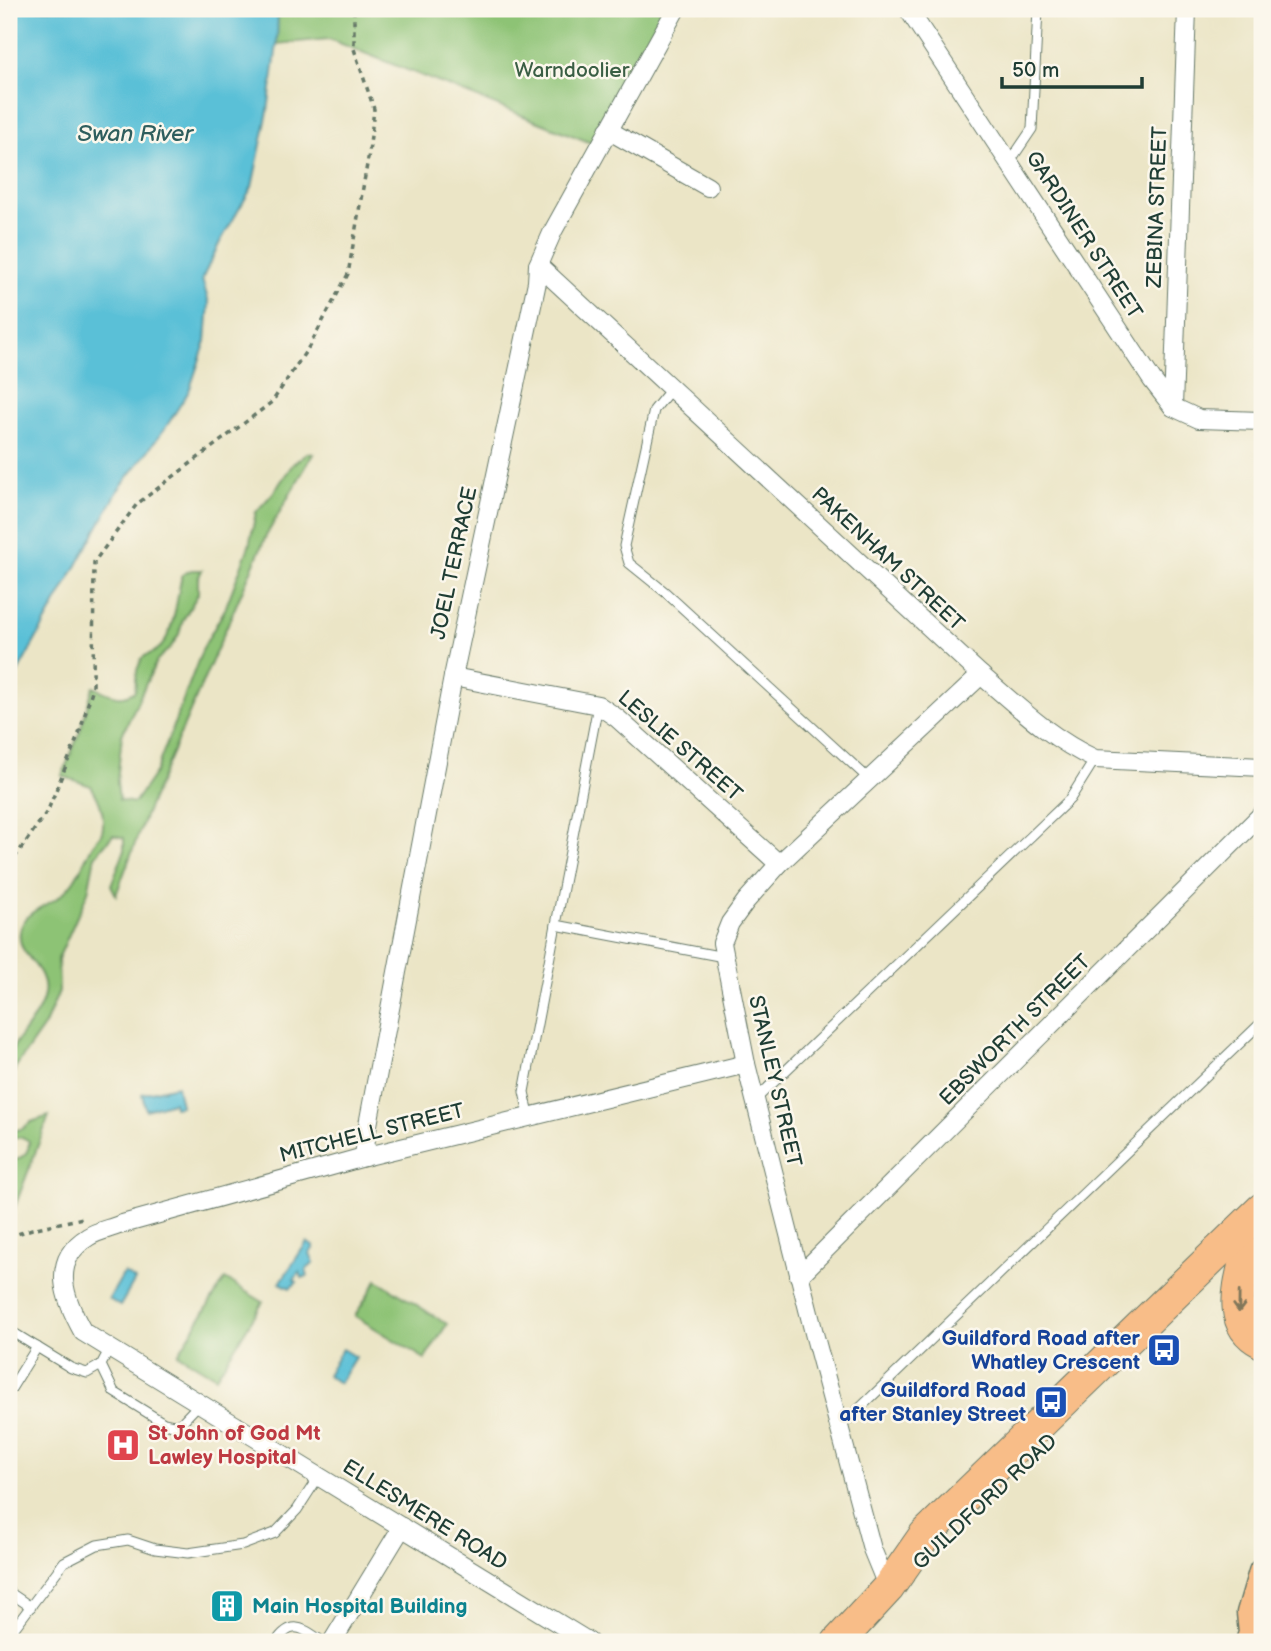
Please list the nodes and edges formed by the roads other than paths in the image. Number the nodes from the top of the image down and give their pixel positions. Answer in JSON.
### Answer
{"nodes":[{"id":1,"x":676,"y":9,"type":"edge"},
{"id":2,"x":908,"y":9,"type":"edge"},
{"id":3,"x":1038,"y":9,"type":"edge"},
{"id":4,"x":1187,"y":9,"type":"edge"},
{"id":5,"x":608,"y":130,"type":"junction"},
{"id":6,"x":1009,"y":163,"type":"junction"},
{"id":7,"x":708,"y":187,"type":"dead end"},
{"id":8,"x":538,"y":265,"type":"junction"},
{"id":9,"x":671,"y":389,"type":"junction"},
{"id":10,"x":1173,"y":407,"type":"junction"},
{"id":11,"x":1262,"y":421,"type":"edge"},
{"id":12,"x":981,"y":675,"type":"junction"},
{"id":13,"x":453,"y":677,"type":"junction"},
{"id":14,"x":598,"y":705,"type":"junction"},
{"id":15,"x":1095,"y":759,"type":"junction"},
{"id":16,"x":1262,"y":767,"type":"edge"},
{"id":17,"x":870,"y":780,"type":"junction"},
{"id":18,"x":1262,"y":814,"type":"edge"},
{"id":19,"x":779,"y":864,"type":"junction"},
{"id":20,"x":556,"y":925,"type":"junction"},
{"id":21,"x":724,"y":957,"type":"junction"},
{"id":22,"x":1262,"y":1022,"type":"edge"},
{"id":23,"x":746,"y":1063,"type":"junction"},
{"id":24,"x":755,"y":1100,"type":"junction"},
{"id":25,"x":530,"y":1118,"type":"junction"},
{"id":26,"x":364,"y":1157,"type":"junction"},
{"id":27,"x":1262,"y":1209,"type":"edge"},
{"id":28,"x":1255,"y":1246,"type":"edge"},
{"id":29,"x":799,"y":1276,"type":"junction"},
{"id":30,"x":69,"y":1307,"type":"joint"},
{"id":31,"x":9,"y":1330,"type":"edge"},
{"id":32,"x":1262,"y":1342,"type":"edge"},
{"id":33,"x":37,"y":1347,"type":"junction"},
{"id":34,"x":110,"y":1348,"type":"junction"},
{"id":35,"x":102,"y":1365,"type":"junction"},
{"id":36,"x":9,"y":1392,"type":"edge"},
{"id":37,"x":200,"y":1403,"type":"junction"},
{"id":38,"x":839,"y":1428,"type":"junction"},
{"id":39,"x":318,"y":1476,"type":"junction"},
{"id":40,"x":402,"y":1527,"type":"junction"},
{"id":41,"x":1262,"y":1572,"type":"edge"},
{"id":42,"x":888,"y":1588,"type":"junction"},
{"id":43,"x":9,"y":1592,"type":"edge"},
{"id":44,"x":31,"y":1607,"type":"junction"},
{"id":45,"x":1255,"y":1633,"type":"edge"},
{"id":46,"x":9,"y":1635,"type":"edge"},
{"id":47,"x":276,"y":1642,"type":"edge"},
{"id":48,"x":324,"y":1642,"type":"edge"},
{"id":49,"x":332,"y":1642,"type":"edge"},
{"id":50,"x":589,"y":1642,"type":"edge"},
{"id":51,"x":838,"y":1642,"type":"edge"}],
"edges":[{"from":1,"to":5,"type":"street","name":"JOEL TERRACE"},
{"from":2,"to":6,"type":"street","name":"GARDINER STREET"},
{"from":3,"to":6,"type":"lane"},
{"from":4,"to":10,"type":"street","name":"ZEBINA STREET"},
{"from":5,"to":7,"type":"street"},
{"from":5,"to":8,"type":"street","name":"JOEL TERRACE"},
{"from":6,"to":10,"type":"street","name":"GARDINER STREET"},
{"from":8,"to":9,"type":"street","name":"PAKENHAM STREET"},
{"from":8,"to":13,"type":"street","name":"JOEL TERRACE"},
{"from":9,"to":12,"type":"street","name":"PAKENHAM STREET"},
{"from":9,"to":17,"type":"lane"},
{"from":10,"to":11,"type":"street"},
{"from":12,"to":15,"type":"street","name":"PAKENHAM STREET"},
{"from":12,"to":17,"type":"street","name":"STANLEY STREET"},
{"from":13,"to":14,"type":"street","name":"LESLIE STREET"},
{"from":13,"to":26,"type":"street","name":"JOEL TERRACE"},
{"from":14,"to":19,"type":"street","name":"LESLIE STREET"},
{"from":14,"to":20,"type":"lane"},
{"from":15,"to":16,"type":"street","name":"PAKENHAM STREET"},
{"from":15,"to":24,"type":"lane"},
{"from":17,"to":19,"type":"street","name":"STANLEY STREET"},
{"from":18,"to":29,"type":"street","name":"EBSWORTH STREET"},
{"from":19,"to":21,"type":"street","name":"STANLEY STREET"},
{"from":20,"to":21,"type":"lane"},
{"from":20,"to":25,"type":"lane"},
{"from":21,"to":23,"type":"street","name":"STANLEY STREET"},
{"from":22,"to":38,"type":"lane"},
{"from":23,"to":24,"type":"street","name":"STANLEY STREET"},
{"from":23,"to":25,"type":"street","name":"MITCHELL STREET"},
{"from":24,"to":29,"type":"street","name":"STANLEY STREET"},
{"from":25,"to":26,"type":"street","name":"MITCHELL STREET"},
{"from":26,"to":30,"type":"street","name":"MITCHELL STREET"},
{"from":27,"to":42,"type":"highway","name":"GUILDFORD ROAD"},
{"from":28,"to":32,"type":"highway","one_way":true},
{"from":28,"to":42,"type":"highway","name":"GUILDFORD ROAD"},
{"from":29,"to":38,"type":"street","name":"STANLEY STREET"},
{"from":30,"to":34,"type":"street","name":"ELLESMERE ROAD"},
{"from":31,"to":33,"type":"lane"},
{"from":33,"to":35,"type":"lane"},
{"from":33,"to":36,"type":"lane"},
{"from":34,"to":35,"type":"lane"},
{"from":34,"to":37,"type":"street","name":"ELLESMERE ROAD"},
{"from":35,"to":37,"type":"lane"},
{"from":37,"to":39,"type":"street","name":"ELLESMERE ROAD"},
{"from":38,"to":42,"type":"street","name":"STANLEY STREET"},
{"from":39,"to":40,"type":"street","name":"ELLESMERE ROAD"},
{"from":39,"to":44,"type":"lane"},
{"from":40,"to":49,"type":"street"},
{"from":40,"to":50,"type":"street","name":"ELLESMERE ROAD"},
{"from":41,"to":45,"type":"main road"},
{"from":42,"to":51,"type":"highway","name":"GUILDFORD ROAD"},
{"from":43,"to":44,"type":"lane"},
{"from":44,"to":46,"type":"lane"},
{"from":47,"to":48,"type":"lane"}]}
